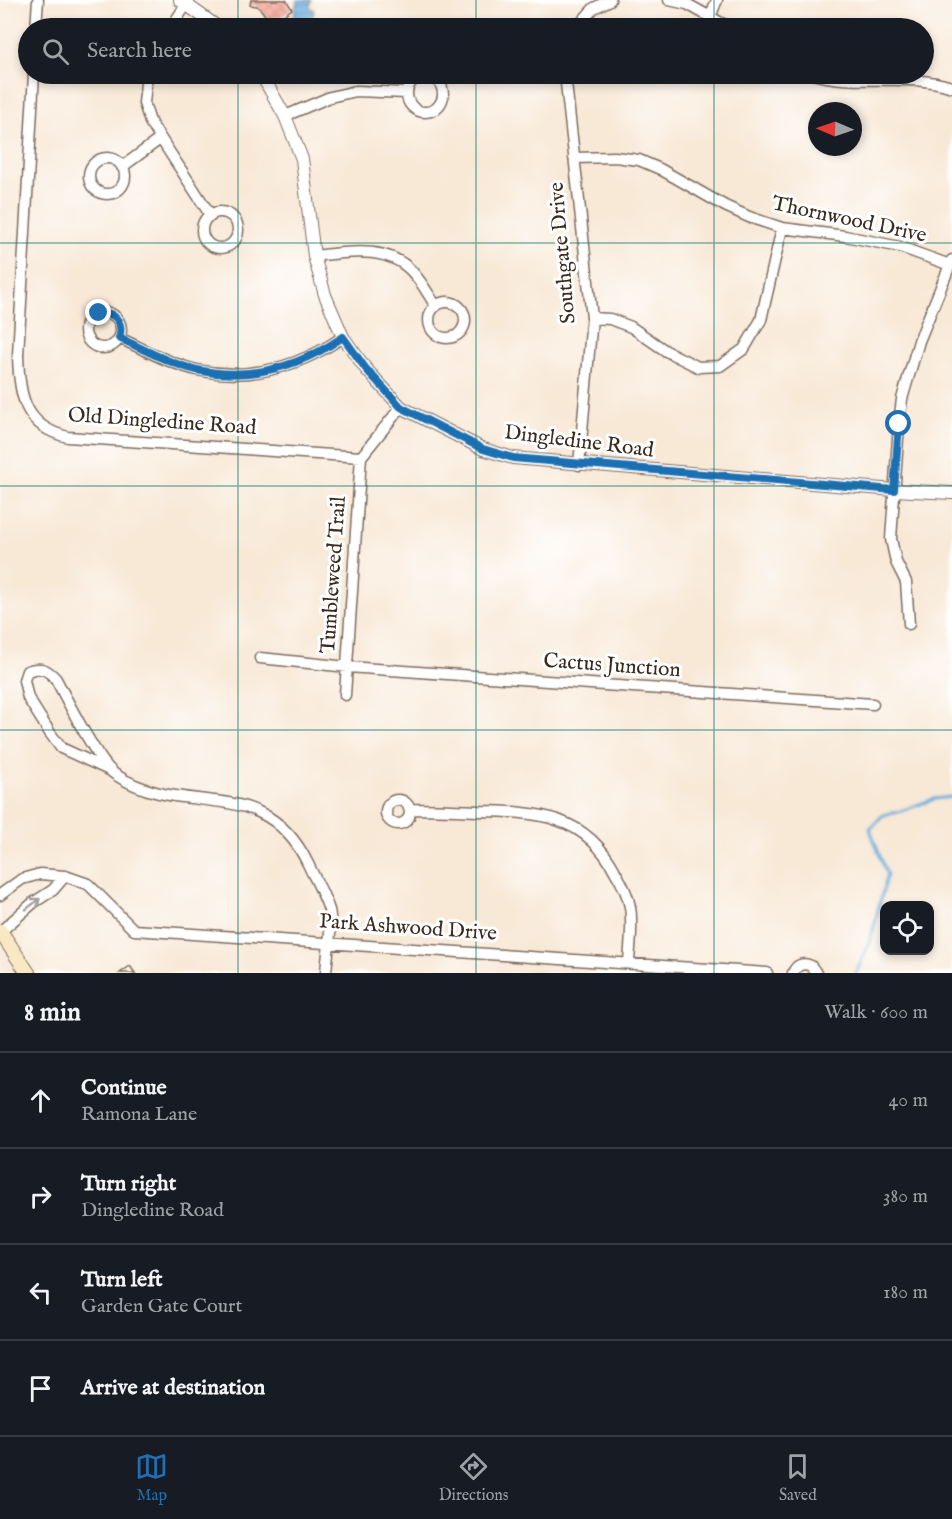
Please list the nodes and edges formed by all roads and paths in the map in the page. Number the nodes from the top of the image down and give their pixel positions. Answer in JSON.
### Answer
{"nodes":[{"id":1,"x":38,"y":0,"type":"edge"},
{"id":2,"x":609,"y":0,"type":"edge"},
{"id":3,"x":669,"y":0,"type":"edge"},
{"id":4,"x":717,"y":0,"type":"edge"},
{"id":5,"x":185,"y":1,"type":"edge"},
{"id":6,"x":688,"y":2,"type":"edge"},
{"id":7,"x":710,"y":17,"type":"joint"},
{"id":8,"x":37,"y":18,"type":"edge"},
{"id":9,"x":176,"y":18,"type":"edge"},
{"id":10,"x":206,"y":18,"type":"edge"},
{"id":11,"x":585,"y":18,"type":"edge"},
{"id":12,"x":934,"y":82,"type":"edge"},
{"id":13,"x":33,"y":84,"type":"edge"},
{"id":14,"x":146,"y":84,"type":"edge"},
{"id":15,"x":267,"y":84,"type":"edge"},
{"id":16,"x":566,"y":84,"type":"edge"},
{"id":17,"x":952,"y":87,"type":"edge"},
{"id":18,"x":407,"y":93,"type":"dead end"},
{"id":19,"x":285,"y":116,"type":"junction"},
{"id":20,"x":160,"y":139,"type":"junction"},
{"id":21,"x":574,"y":158,"type":"junction"},
{"id":22,"x":122,"y":167,"type":"dead end"},
{"id":23,"x":210,"y":216,"type":"dead end"},
{"id":24,"x":782,"y":228,"type":"junction"},
{"id":25,"x":314,"y":256,"type":"junction"},
{"id":26,"x":951,"y":262,"type":"edge"},
{"id":27,"x":435,"y":306,"type":"dead end"},
{"id":28,"x":592,"y":318,"type":"junction"},
{"id":29,"x":343,"y":337,"type":"junction"},
{"id":30,"x":119,"y":338,"type":"dead end"},
{"id":31,"x":401,"y":407,"type":"junction"},
{"id":32,"x":362,"y":457,"type":"junction"},
{"id":33,"x":579,"y":465,"type":"junction"},
{"id":34,"x":894,"y":490,"type":"junction"},
{"id":35,"x":952,"y":493,"type":"edge"},
{"id":36,"x":909,"y":624,"type":"dead end"},
{"id":37,"x":260,"y":658,"type":"dead end"},
{"id":38,"x":348,"y":667,"type":"junction"},
{"id":39,"x":345,"y":695,"type":"dead end"},
{"id":40,"x":873,"y":704,"type":"dead end"},
{"id":41,"x":109,"y":770,"type":"junction"},
{"id":42,"x":409,"y":810,"type":"dead end"},
{"id":43,"x":65,"y":876,"type":"junction"},
{"id":44,"x":0,"y":895,"type":"edge"},
{"id":45,"x":0,"y":932,"type":"edge"},
{"id":46,"x":328,"y":942,"type":"junction"},
{"id":47,"x":629,"y":962,"type":"junction"},
{"id":48,"x":28,"y":973,"type":"edge"},
{"id":49,"x":326,"y":973,"type":"edge"},
{"id":50,"x":767,"y":973,"type":"edge"},
{"id":51,"x":793,"y":973,"type":"edge"},
{"id":52,"x":816,"y":973,"type":"edge"}],
"edges":[{"from":1,"to":8,"type":"street"},
{"from":2,"to":11,"type":"street"},
{"from":3,"to":6,"type":"street"},
{"from":4,"to":7,"type":"street"},
{"from":5,"to":9,"type":"street"},
{"from":5,"to":10,"type":"street"},
{"from":6,"to":7,"type":"street"},
{"from":12,"to":17,"type":"street"},
{"from":13,"to":32,"type":"street","name":"Old Dingledine Road"},
{"from":14,"to":20,"type":"street"},
{"from":15,"to":19,"type":"street","name":"Dingledine Road"},
{"from":16,"to":21,"type":"street","name":"Southgate Drive"},
{"from":18,"to":19,"type":"street"},
{"from":19,"to":25,"type":"street","name":"Dingledine Road"},
{"from":20,"to":22,"type":"street"},
{"from":20,"to":23,"type":"street"},
{"from":21,"to":24,"type":"street","name":"Thornwood Drive"},
{"from":21,"to":28,"type":"street","name":"Southgate Drive"},
{"from":24,"to":26,"type":"street","name":"Thornwood Drive"},
{"from":24,"to":28,"type":"street"},
{"from":25,"to":27,"type":"street"},
{"from":25,"to":29,"type":"street","name":"Dingledine Road"},
{"from":26,"to":34,"type":"street"},
{"from":28,"to":33,"type":"street","name":"Southgate Drive"},
{"from":29,"to":30,"type":"street"},
{"from":29,"to":31,"type":"street","name":"Dingledine Road"},
{"from":31,"to":32,"type":"street"},
{"from":31,"to":33,"type":"street","name":"Dingledine Road"},
{"from":32,"to":38,"type":"street","name":"Tumbleweed Trail"},
{"from":33,"to":34,"type":"street","name":"Dingledine Road"},
{"from":34,"to":35,"type":"street","name":"Dingledine Road"},
{"from":34,"to":36,"type":"street"},
{"from":37,"to":38,"type":"street","name":"Cactus Junction"},
{"from":38,"to":39,"type":"street","name":"Tumbleweed Trail"},
{"from":38,"to":40,"type":"street","name":"Cactus Junction"},
{"from":41,"to":41,"type":"street"},
{"from":41,"to":46,"type":"street"},
{"from":42,"to":47,"type":"street"},
{"from":43,"to":44,"type":"street","name":"Park Ashwood Drive"},
{"from":45,"to":43,"type":"street","one_way":true},
{"from":43,"to":46,"type":"street","name":"Park Ashwood Drive"},
{"from":45,"to":48,"type":"main road"},
{"from":46,"to":47,"type":"street","name":"Park Ashwood Drive"},
{"from":46,"to":49,"type":"street"},
{"from":47,"to":50,"type":"street","name":"Park Ashwood Drive"},
{"from":51,"to":52,"type":"street"}]}
